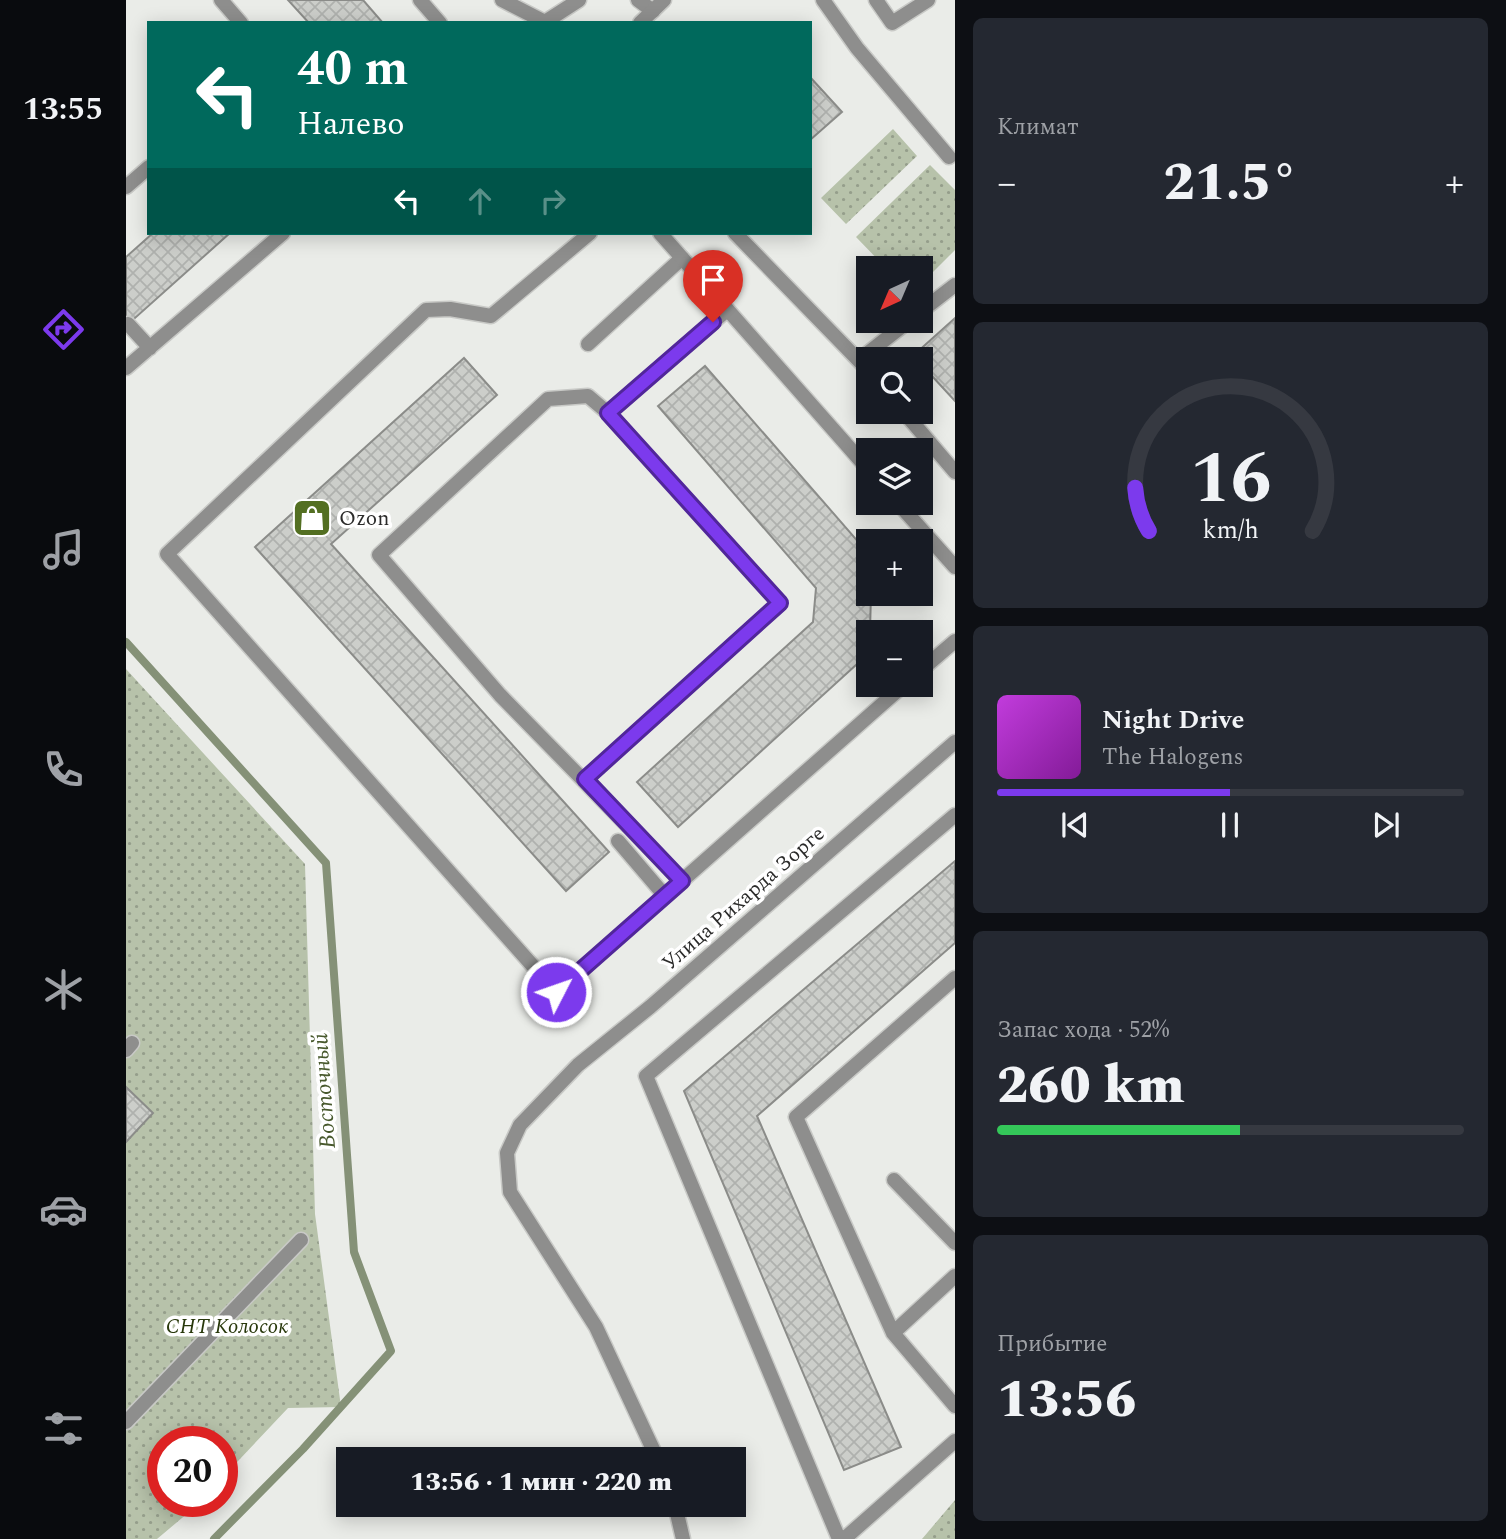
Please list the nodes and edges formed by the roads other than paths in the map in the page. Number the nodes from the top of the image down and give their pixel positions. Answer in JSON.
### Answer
{"nodes":[{"id":1,"x":221,"y":0,"type":"edge"},
{"id":2,"x":419,"y":0,"type":"edge"},
{"id":3,"x":502,"y":0,"type":"edge"},
{"id":4,"x":579,"y":0,"type":"edge"},
{"id":5,"x":638,"y":0,"type":"edge"},
{"id":6,"x":664,"y":0,"type":"edge"},
{"id":7,"x":823,"y":0,"type":"edge"},
{"id":8,"x":876,"y":0,"type":"edge"},
{"id":9,"x":928,"y":0,"type":"edge"},
{"id":10,"x":653,"y":11,"type":"junction"},
{"id":11,"x":239,"y":21,"type":"edge"},
{"id":12,"x":438,"y":21,"type":"edge"},
{"id":13,"x":543,"y":21,"type":"edge"},
{"id":14,"x":547,"y":21,"type":"edge"},
{"id":15,"x":642,"y":21,"type":"edge"},
{"id":16,"x":949,"y":157,"type":"dead end"},
{"id":17,"x":147,"y":169,"type":"edge"},
{"id":18,"x":126,"y":187,"type":"edge"},
{"id":19,"x":281,"y":235,"type":"edge"},
{"id":20,"x":588,"y":235,"type":"edge"},
{"id":21,"x":662,"y":235,"type":"edge"},
{"id":22,"x":737,"y":235,"type":"edge"},
{"id":23,"x":682,"y":258,"type":"junction"},
{"id":24,"x":955,"y":285,"type":"edge"},
{"id":25,"x":933,"y":302,"type":"edge"},
{"id":26,"x":727,"y":310,"type":"junction"},
{"id":27,"x":128,"y":324,"type":"dead end"},
{"id":28,"x":893,"y":333,"type":"edge"},
{"id":29,"x":588,"y":344,"type":"dead end"},
{"id":30,"x":876,"y":347,"type":"edge"},
{"id":31,"x":150,"y":348,"type":"junction"},
{"id":32,"x":856,"y":358,"type":"edge"},
{"id":33,"x":126,"y":368,"type":"edge"},
{"id":34,"x":608,"y":413,"type":"junction"},
{"id":35,"x":914,"y":424,"type":"edge"},
{"id":36,"x":856,"y":455,"type":"edge"},
{"id":37,"x":955,"y":472,"type":"edge"},
{"id":38,"x":909,"y":515,"type":"edge"},
{"id":39,"x":955,"y":567,"type":"edge"},
{"id":40,"x":955,"y":641,"type":"edge"},
{"id":41,"x":933,"y":660,"type":"edge"},
{"id":42,"x":890,"y":697,"type":"edge"},
{"id":43,"x":955,"y":742,"type":"edge"},
{"id":44,"x":585,"y":779,"type":"junction"},
{"id":45,"x":955,"y":815,"type":"edge"},
{"id":46,"x":618,"y":841,"type":"dead end"},
{"id":47,"x":682,"y":881,"type":"junction"},
{"id":48,"x":665,"y":896,"type":"junction"},
{"id":49,"x":955,"y":978,"type":"edge"},
{"id":50,"x":894,"y":1180,"type":"dead end"},
{"id":51,"x":302,"y":1240,"type":"dead end"},
{"id":52,"x":955,"y":1243,"type":"edge"},
{"id":53,"x":955,"y":1276,"type":"edge"},
{"id":54,"x":893,"y":1333,"type":"junction"},
{"id":55,"x":955,"y":1406,"type":"edge"},
{"id":56,"x":126,"y":1422,"type":"edge"},
{"id":57,"x":955,"y":1441,"type":"edge"},
{"id":58,"x":652,"y":1447,"type":"edge"},
{"id":59,"x":677,"y":1517,"type":"edge"},
{"id":60,"x":683,"y":1539,"type":"edge"},
{"id":61,"x":839,"y":1539,"type":"edge"},
{"id":62,"x":844,"y":1539,"type":"edge"}],
"edges":[{"from":1,"to":11,"type":"street"},
{"from":2,"to":12,"type":"street"},
{"from":3,"to":13,"type":"street"},
{"from":4,"to":14,"type":"street"},
{"from":5,"to":10,"type":"street"},
{"from":6,"to":10,"type":"street"},
{"from":7,"to":16,"type":"street"},
{"from":8,"to":9,"type":"street"},
{"from":10,"to":15,"type":"street"},
{"from":17,"to":18,"type":"street"},
{"from":19,"to":31,"type":"street"},
{"from":20,"to":48,"type":"street"},
{"from":21,"to":23,"type":"street"},
{"from":22,"to":32,"type":"street"},
{"from":23,"to":26,"type":"street"},
{"from":23,"to":29,"type":"street"},
{"from":24,"to":25,"type":"street"},
{"from":26,"to":34,"type":"street"},
{"from":26,"to":36,"type":"street"},
{"from":27,"to":31,"type":"street"},
{"from":28,"to":30,"type":"street"},
{"from":31,"to":33,"type":"street"},
{"from":34,"to":44,"type":"street"},
{"from":34,"to":44,"type":"street"},
{"from":35,"to":37,"type":"street"},
{"from":38,"to":39,"type":"street"},
{"from":40,"to":41,"type":"street"},
{"from":42,"to":47,"type":"street"},
{"from":43,"to":58,"type":"street","name":"Улица Рихарда Зорге"},
{"from":44,"to":47,"type":"street"},
{"from":45,"to":61,"type":"street"},
{"from":46,"to":48,"type":"street"},
{"from":47,"to":48,"type":"street"},
{"from":49,"to":54,"type":"street"},
{"from":50,"to":52,"type":"street"},
{"from":51,"to":56,"type":"street"},
{"from":53,"to":54,"type":"street"},
{"from":54,"to":55,"type":"street"},
{"from":57,"to":62,"type":"street"},
{"from":59,"to":60,"type":"street"}]}
